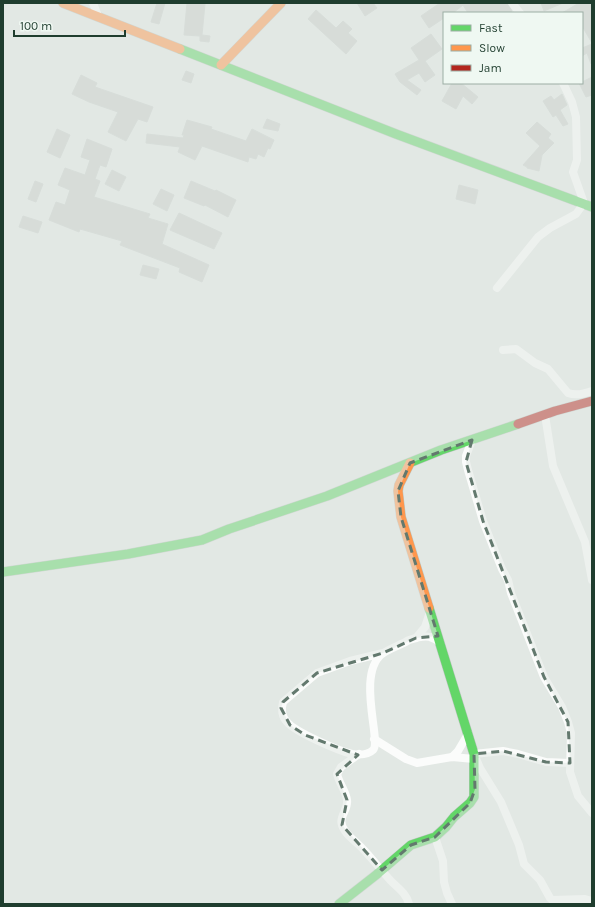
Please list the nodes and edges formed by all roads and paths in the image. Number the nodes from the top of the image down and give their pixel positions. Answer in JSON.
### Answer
{"nodes":[{"id":1,"x":63,"y":3,"type":"edge"},
{"id":2,"x":93,"y":3,"type":"edge"},
{"id":3,"x":281,"y":3,"type":"edge"},
{"id":4,"x":512,"y":3,"type":"edge"},
{"id":5,"x":75,"y":5,"type":"edge"},
{"id":6,"x":519,"y":12,"type":"edge"},
{"id":7,"x":98,"y":16,"type":"junction"},
{"id":8,"x":221,"y":65,"type":"junction"},
{"id":9,"x":564,"y":84,"type":"edge"},
{"id":10,"x":588,"y":205,"type":"edge"},
{"id":11,"x":497,"y":288,"type":"dead end"},
{"id":12,"x":503,"y":350,"type":"dead end"},
{"id":13,"x":592,"y":391,"type":"edge"},
{"id":14,"x":592,"y":401,"type":"edge"},
{"id":15,"x":544,"y":415,"type":"junction"},
{"id":16,"x":472,"y":440,"type":"junction"},
{"id":17,"x":410,"y":463,"type":"junction"},
{"id":18,"x":3,"y":572,"type":"edge"},
{"id":19,"x":592,"y":580,"type":"edge"},
{"id":20,"x":430,"y":612,"type":"junction"},
{"id":21,"x":416,"y":638,"type":"junction"},
{"id":22,"x":441,"y":644,"type":"junction"},
{"id":23,"x":383,"y":653,"type":"junction"},
{"id":24,"x":468,"y":734,"type":"junction"},
{"id":25,"x":374,"y":739,"type":"junction"},
{"id":26,"x":386,"y":747,"type":"junction"},
{"id":27,"x":374,"y":749,"type":"junction"},
{"id":28,"x":359,"y":754,"type":"junction"},
{"id":29,"x":452,"y":757,"type":"junction"},
{"id":30,"x":474,"y":757,"type":"junction"},
{"id":31,"x":570,"y":767,"type":"junction"},
{"id":32,"x":592,"y":813,"type":"edge"},
{"id":33,"x":435,"y":837,"type":"junction"},
{"id":34,"x":382,"y":870,"type":"junction"},
{"id":35,"x":592,"y":901,"type":"edge"},
{"id":36,"x":339,"y":904,"type":"edge"},
{"id":37,"x":409,"y":904,"type":"edge"},
{"id":38,"x":452,"y":904,"type":"edge"}],
"edges":[{"from":1,"to":5,"type":"street"},
{"from":2,"to":7,"type":"street"},
{"from":3,"to":8,"type":"street"},
{"from":4,"to":6,"type":"street"},
{"from":5,"to":7,"type":"street"},
{"from":7,"to":8,"type":"street"},
{"from":8,"to":10,"type":"street"},
{"from":9,"to":10,"type":"street"},
{"from":10,"to":11,"type":"street"},
{"from":12,"to":13,"type":"street"},
{"from":14,"to":15,"type":"street"},
{"from":15,"to":16,"type":"street"},
{"from":15,"to":19,"type":"street"},
{"from":16,"to":17,"type":"street"},
{"from":16,"to":31,"type":"street"},
{"from":17,"to":18,"type":"street"},
{"from":17,"to":20,"type":"street"},
{"from":20,"to":21,"type":"street"},
{"from":20,"to":22,"type":"street"},
{"from":21,"to":22,"type":"street"},
{"from":21,"to":23,"type":"street"},
{"from":22,"to":24,"type":"street"},
{"from":23,"to":25,"type":"street"},
{"from":23,"to":28,"type":"street"},
{"from":24,"to":29,"type":"street"},
{"from":24,"to":30,"type":"street"},
{"from":25,"to":26,"type":"street"},
{"from":25,"to":27,"type":"street"},
{"from":26,"to":27,"type":"street"},
{"from":26,"to":29,"type":"street"},
{"from":27,"to":28,"type":"street"},
{"from":28,"to":34,"type":"street"},
{"from":29,"to":30,"type":"street"},
{"from":30,"to":31,"type":"street"},
{"from":30,"to":33,"type":"street"},
{"from":30,"to":35,"type":"street"},
{"from":31,"to":32,"type":"street"},
{"from":33,"to":34,"type":"street"},
{"from":33,"to":38,"type":"street"},
{"from":34,"to":36,"type":"street"},
{"from":34,"to":37,"type":"street"}]}
